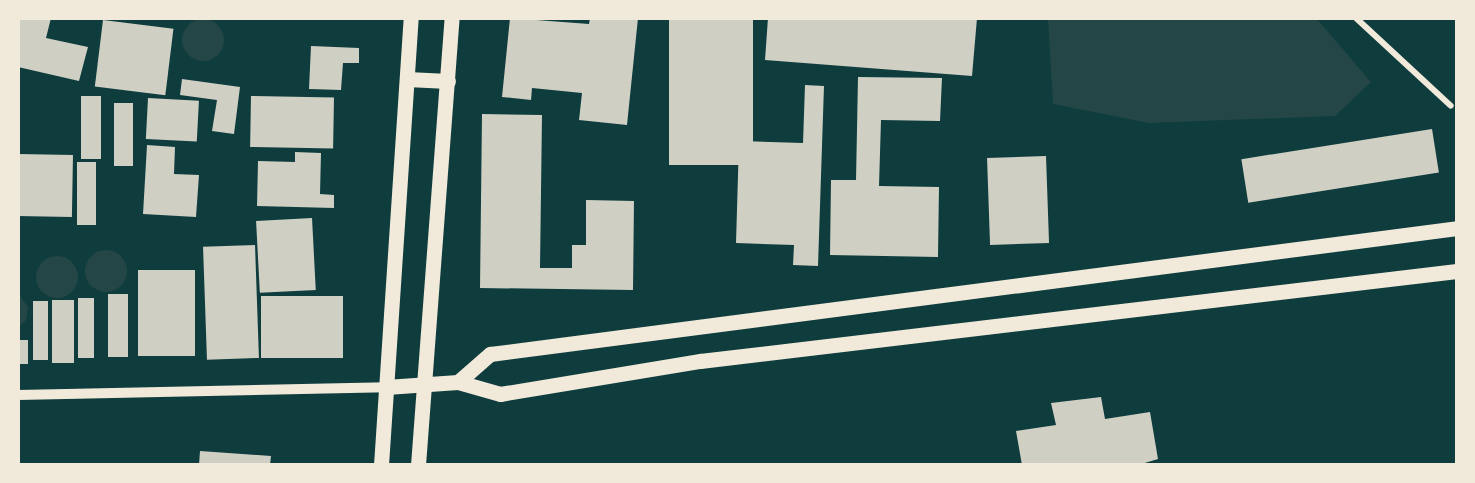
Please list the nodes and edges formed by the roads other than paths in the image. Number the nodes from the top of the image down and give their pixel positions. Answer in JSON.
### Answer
{"nodes":[{"id":1,"x":411,"y":18,"type":"edge"},
{"id":2,"x":452,"y":18,"type":"edge"},
{"id":3,"x":1356,"y":18,"type":"edge"},
{"id":4,"x":407,"y":79,"type":"junction"},
{"id":5,"x":448,"y":81,"type":"junction"},
{"id":6,"x":1451,"y":106,"type":"dead end"},
{"id":7,"x":1457,"y":228,"type":"edge"},
{"id":8,"x":1457,"y":272,"type":"edge"},
{"id":9,"x":458,"y":382,"type":"junction"},
{"id":10,"x":424,"y":384,"type":"junction"},
{"id":11,"x":386,"y":387,"type":"junction"},
{"id":12,"x":18,"y":395,"type":"edge"},
{"id":13,"x":381,"y":465,"type":"edge"},
{"id":14,"x":418,"y":465,"type":"edge"}],
"edges":[{"from":1,"to":4,"type":"main road"},
{"from":2,"to":5,"type":"main road"},
{"from":3,"to":6,"type":"street"},
{"from":4,"to":5,"type":"main road"},
{"from":4,"to":11,"type":"main road"},
{"from":5,"to":10,"type":"main road"},
{"from":7,"to":9,"type":"main road"},
{"from":8,"to":9,"type":"main road"},
{"from":9,"to":10,"type":"main road"},
{"from":10,"to":11,"type":"main road"},
{"from":10,"to":14,"type":"main road"},
{"from":11,"to":12,"type":"street"},
{"from":11,"to":13,"type":"main road"}]}
